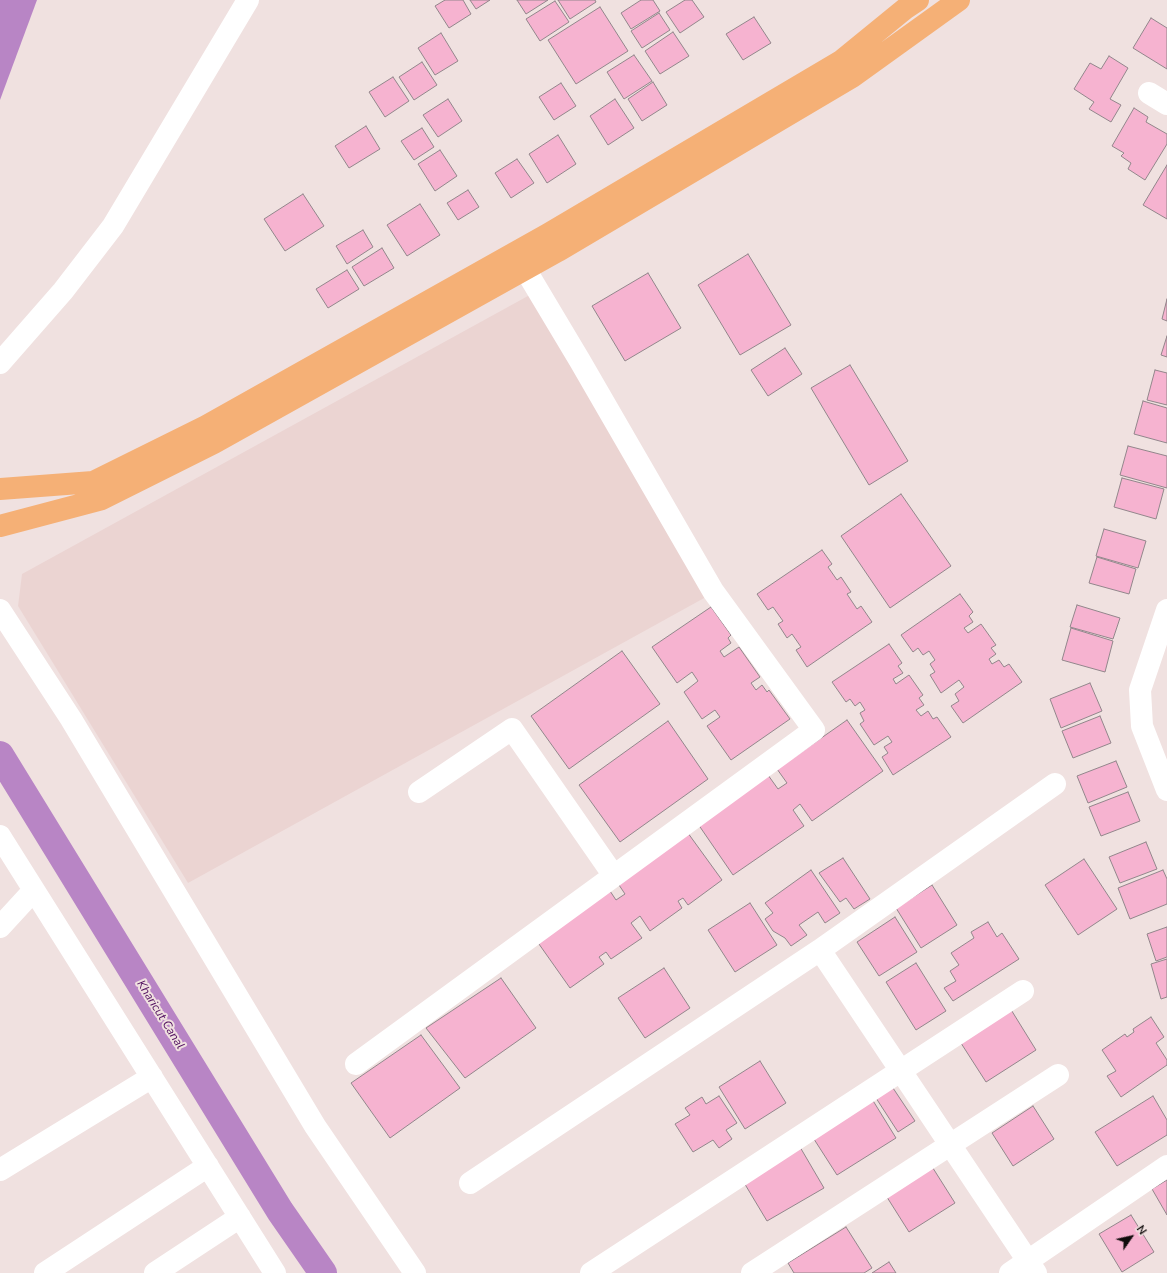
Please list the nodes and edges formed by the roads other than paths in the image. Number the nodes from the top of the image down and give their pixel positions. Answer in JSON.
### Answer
{"nodes":[{"id":1,"x":248,"y":0,"type":"edge"},
{"id":2,"x":959,"y":0,"type":"edge"},
{"id":3,"x":908,"y":3,"type":"edge"},
{"id":4,"x":525,"y":269,"type":"junction"},
{"id":5,"x":0,"y":363,"type":"edge"},
{"id":6,"x":0,"y":489,"type":"edge"},
{"id":7,"x":0,"y":526,"type":"edge"},
{"id":8,"x":0,"y":610,"type":"edge"},
{"id":9,"x":1167,"y":610,"type":"edge"},
{"id":10,"x":1055,"y":784,"type":"dead end"},
{"id":11,"x":1167,"y":790,"type":"edge"},
{"id":12,"x":419,"y":792,"type":"dead end"},
{"id":13,"x":0,"y":836,"type":"edge"},
{"id":14,"x":614,"y":876,"type":"junction"},
{"id":15,"x":34,"y":890,"type":"junction"},
{"id":16,"x":0,"y":927,"type":"edge"},
{"id":17,"x":820,"y":950,"type":"junction"},
{"id":18,"x":1023,"y":991,"type":"dead end"},
{"id":19,"x":356,"y":1064,"type":"dead end"},
{"id":20,"x":901,"y":1070,"type":"junction"},
{"id":21,"x":1058,"y":1075,"type":"dead end"},
{"id":22,"x":152,"y":1077,"type":"junction"},
{"id":23,"x":950,"y":1144,"type":"junction"},
{"id":24,"x":208,"y":1166,"type":"junction"},
{"id":25,"x":1167,"y":1166,"type":"edge"},
{"id":26,"x":0,"y":1170,"type":"edge"},
{"id":27,"x":470,"y":1183,"type":"dead end"},
{"id":28,"x":240,"y":1217,"type":"junction"},
{"id":29,"x":1032,"y":1267,"type":"edge"},
{"id":30,"x":45,"y":1273,"type":"edge"},
{"id":31,"x":155,"y":1273,"type":"edge"},
{"id":32,"x":275,"y":1273,"type":"edge"},
{"id":33,"x":415,"y":1273,"type":"edge"},
{"id":34,"x":591,"y":1273,"type":"edge"},
{"id":35,"x":752,"y":1273,"type":"edge"},
{"id":36,"x":1010,"y":1273,"type":"edge"}],
"edges":[{"from":1,"to":5,"type":"street"},
{"from":2,"to":4,"type":"main road"},
{"from":3,"to":6,"type":"main road"},
{"from":4,"to":7,"type":"main road"},
{"from":4,"to":14,"type":"street"},
{"from":8,"to":33,"type":"street"},
{"from":9,"to":11,"type":"street"},
{"from":10,"to":17,"type":"street"},
{"from":12,"to":14,"type":"street"},
{"from":13,"to":15,"type":"street"},
{"from":14,"to":19,"type":"street"},
{"from":15,"to":16,"type":"street"},
{"from":15,"to":22,"type":"street"},
{"from":17,"to":20,"type":"street"},
{"from":17,"to":27,"type":"street"},
{"from":18,"to":20,"type":"street"},
{"from":20,"to":23,"type":"street"},
{"from":20,"to":34,"type":"street"},
{"from":21,"to":23,"type":"street"},
{"from":22,"to":24,"type":"street"},
{"from":22,"to":26,"type":"street"},
{"from":23,"to":29,"type":"street"},
{"from":23,"to":35,"type":"street"},
{"from":24,"to":28,"type":"street"},
{"from":24,"to":30,"type":"street"},
{"from":25,"to":29,"type":"street"},
{"from":28,"to":31,"type":"street"},
{"from":28,"to":32,"type":"street"},
{"from":29,"to":36,"type":"street"}]}
